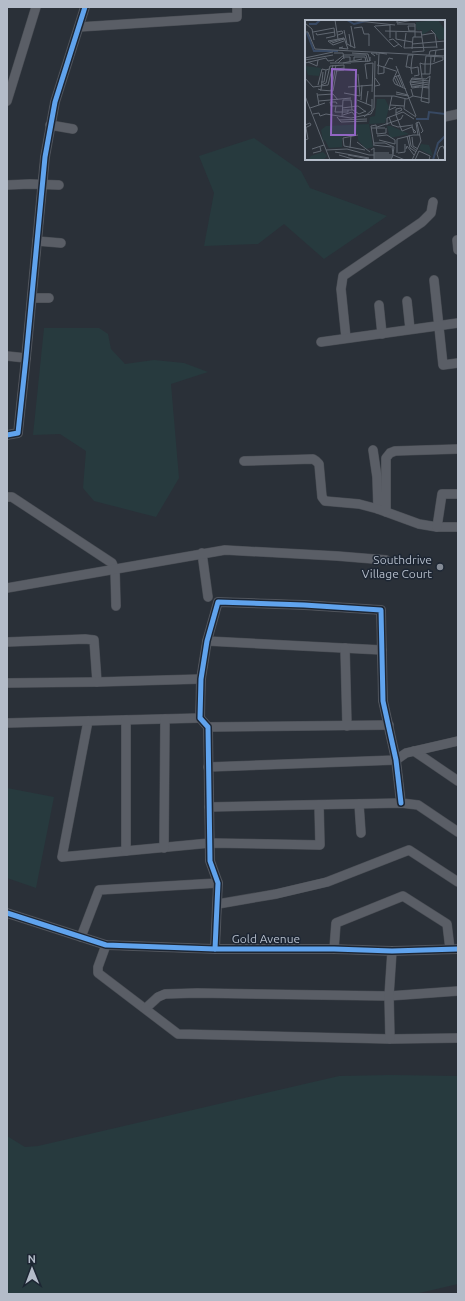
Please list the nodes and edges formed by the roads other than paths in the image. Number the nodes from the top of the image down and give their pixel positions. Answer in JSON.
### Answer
{"nodes":[{"id":1,"x":36,"y":7,"type":"edge"},
{"id":2,"x":85,"y":7,"type":"edge"},
{"id":3,"x":237,"y":7,"type":"edge"},
{"id":4,"x":79,"y":27,"type":"junction"},
{"id":5,"x":7,"y":101,"type":"edge"},
{"id":6,"x":458,"y":114,"type":"edge"},
{"id":7,"x":445,"y":118,"type":"edge"},
{"id":8,"x":50,"y":124,"type":"junction"},
{"id":9,"x":72,"y":129,"type":"dead end"},
{"id":10,"x":42,"y":184,"type":"junction"},
{"id":11,"x":7,"y":185,"type":"edge"},
{"id":12,"x":59,"y":185,"type":"dead end"},
{"id":13,"x":433,"y":202,"type":"dead end"},
{"id":14,"x":457,"y":240,"type":"dead end"},
{"id":15,"x":37,"y":241,"type":"junction"},
{"id":16,"x":61,"y":242,"type":"dead end"},
{"id":17,"x":458,"y":250,"type":"edge"},
{"id":18,"x":434,"y":280,"type":"dead end"},
{"id":19,"x":32,"y":298,"type":"junction"},
{"id":20,"x":49,"y":298,"type":"dead end"},
{"id":21,"x":407,"y":301,"type":"dead end"},
{"id":22,"x":379,"y":305,"type":"dead end"},
{"id":23,"x":458,"y":323,"type":"edge"},
{"id":24,"x":439,"y":325,"type":"junction"},
{"id":25,"x":410,"y":329,"type":"junction"},
{"id":26,"x":382,"y":334,"type":"junction"},
{"id":27,"x":346,"y":338,"type":"junction"},
{"id":28,"x":321,"y":342,"type":"dead end"},
{"id":29,"x":7,"y":356,"type":"edge"},
{"id":30,"x":26,"y":358,"type":"junction"},
{"id":31,"x":458,"y":363,"type":"edge"},
{"id":32,"x":7,"y":435,"type":"edge"},
{"id":33,"x":458,"y":449,"type":"edge"},
{"id":34,"x":373,"y":450,"type":"dead end"},
{"id":35,"x":244,"y":461,"type":"dead end"},
{"id":36,"x":458,"y":494,"type":"edge"},
{"id":37,"x":7,"y":497,"type":"edge"},
{"id":38,"x":382,"y":511,"type":"junction"},
{"id":39,"x":437,"y":527,"type":"junction"},
{"id":40,"x":458,"y":527,"type":"edge"},
{"id":41,"x":202,"y":553,"type":"junction"},
{"id":42,"x":386,"y":560,"type":"dead end"},
{"id":43,"x":115,"y":570,"type":"junction"},
{"id":44,"x":7,"y":588,"type":"edge"},
{"id":45,"x":208,"y":597,"type":"dead end"},
{"id":46,"x":116,"y":606,"type":"dead end"},
{"id":47,"x":208,"y":641,"type":"junction"},
{"id":48,"x":7,"y":642,"type":"edge"},
{"id":49,"x":345,"y":648,"type":"junction"},
{"id":50,"x":382,"y":650,"type":"junction"},
{"id":51,"x":200,"y":679,"type":"junction"},
{"id":52,"x":97,"y":682,"type":"junction"},
{"id":53,"x":7,"y":683,"type":"edge"},
{"id":54,"x":200,"y":718,"type":"junction"},
{"id":55,"x":165,"y":719,"type":"junction"},
{"id":56,"x":126,"y":720,"type":"junction"},
{"id":57,"x":88,"y":721,"type":"junction"},
{"id":58,"x":7,"y":723,"type":"edge"},
{"id":59,"x":389,"y":725,"type":"junction"},
{"id":60,"x":347,"y":726,"type":"junction"},
{"id":61,"x":208,"y":727,"type":"junction"},
{"id":62,"x":458,"y":741,"type":"edge"},
{"id":63,"x":414,"y":751,"type":"junction"},
{"id":64,"x":396,"y":760,"type":"junction"},
{"id":65,"x":208,"y":767,"type":"junction"},
{"id":66,"x":458,"y":781,"type":"edge"},
{"id":67,"x":401,"y":803,"type":"junction"},
{"id":68,"x":359,"y":804,"type":"junction"},
{"id":69,"x":319,"y":805,"type":"junction"},
{"id":70,"x":209,"y":807,"type":"junction"},
{"id":71,"x":458,"y":832,"type":"edge"},
{"id":72,"x":361,"y":834,"type":"dead end"},
{"id":73,"x":210,"y":844,"type":"junction"},
{"id":74,"x":164,"y":848,"type":"junction"},
{"id":75,"x":126,"y":851,"type":"junction"},
{"id":76,"x":458,"y":882,"type":"edge"},
{"id":77,"x":218,"y":883,"type":"junction"},
{"id":78,"x":218,"y":904,"type":"junction"},
{"id":79,"x":7,"y":913,"type":"edge"},
{"id":80,"x":81,"y":937,"type":"junction"},
{"id":81,"x":106,"y":945,"type":"junction"},
{"id":82,"x":215,"y":949,"type":"junction"},
{"id":83,"x":334,"y":949,"type":"junction"},
{"id":84,"x":454,"y":949,"type":"edge"},
{"id":85,"x":392,"y":951,"type":"junction"},
{"id":86,"x":458,"y":992,"type":"edge"},
{"id":87,"x":389,"y":996,"type":"junction"},
{"id":88,"x":146,"y":1008,"type":"junction"},
{"id":89,"x":458,"y":1038,"type":"edge"},
{"id":90,"x":390,"y":1039,"type":"junction"}],
"edges":[{"from":1,"to":5,"type":"street"},
{"from":2,"to":4,"type":"street"},
{"from":3,"to":4,"type":"street"},
{"from":4,"to":8,"type":"street"},
{"from":6,"to":7,"type":"street"},
{"from":8,"to":9,"type":"street"},
{"from":8,"to":10,"type":"street"},
{"from":10,"to":11,"type":"street"},
{"from":10,"to":12,"type":"street"},
{"from":10,"to":15,"type":"street"},
{"from":13,"to":27,"type":"street"},
{"from":14,"to":17,"type":"street"},
{"from":15,"to":16,"type":"street"},
{"from":15,"to":19,"type":"street"},
{"from":18,"to":24,"type":"street"},
{"from":19,"to":20,"type":"street"},
{"from":19,"to":30,"type":"street"},
{"from":21,"to":25,"type":"street"},
{"from":22,"to":26,"type":"street"},
{"from":23,"to":24,"type":"street"},
{"from":24,"to":25,"type":"street"},
{"from":24,"to":31,"type":"street"},
{"from":25,"to":26,"type":"street"},
{"from":26,"to":27,"type":"street"},
{"from":27,"to":28,"type":"street"},
{"from":29,"to":30,"type":"street"},
{"from":30,"to":32,"type":"street"},
{"from":33,"to":38,"type":"street"},
{"from":34,"to":38,"type":"street"},
{"from":35,"to":38,"type":"street"},
{"from":36,"to":39,"type":"street"},
{"from":37,"to":43,"type":"street"},
{"from":38,"to":39,"type":"street"},
{"from":39,"to":40,"type":"street"},
{"from":41,"to":42,"type":"street"},
{"from":41,"to":43,"type":"street"},
{"from":41,"to":45,"type":"street"},
{"from":43,"to":44,"type":"street"},
{"from":43,"to":46,"type":"street"},
{"from":47,"to":49,"type":"street"},
{"from":47,"to":50,"type":"street"},
{"from":47,"to":51,"type":"street"},
{"from":48,"to":52,"type":"street"},
{"from":49,"to":50,"type":"street"},
{"from":49,"to":60,"type":"street"},
{"from":50,"to":59,"type":"street"},
{"from":51,"to":52,"type":"street"},
{"from":51,"to":54,"type":"street"},
{"from":52,"to":53,"type":"street"},
{"from":54,"to":55,"type":"street"},
{"from":54,"to":61,"type":"street"},
{"from":55,"to":56,"type":"street"},
{"from":55,"to":74,"type":"street"},
{"from":56,"to":57,"type":"street"},
{"from":56,"to":75,"type":"street"},
{"from":57,"to":58,"type":"street"},
{"from":57,"to":75,"type":"street"},
{"from":59,"to":60,"type":"street"},
{"from":59,"to":64,"type":"street"},
{"from":60,"to":61,"type":"street"},
{"from":61,"to":65,"type":"street"},
{"from":62,"to":63,"type":"street"},
{"from":63,"to":64,"type":"street"},
{"from":63,"to":66,"type":"street"},
{"from":64,"to":65,"type":"street"},
{"from":64,"to":67,"type":"street"},
{"from":65,"to":70,"type":"street"},
{"from":67,"to":68,"type":"street"},
{"from":67,"to":71,"type":"street"},
{"from":68,"to":69,"type":"street"},
{"from":68,"to":72,"type":"street"},
{"from":69,"to":70,"type":"street"},
{"from":69,"to":73,"type":"street"},
{"from":70,"to":73,"type":"street"},
{"from":73,"to":74,"type":"street"},
{"from":73,"to":77,"type":"street"},
{"from":74,"to":75,"type":"street"},
{"from":76,"to":78,"type":"street"},
{"from":77,"to":78,"type":"street"},
{"from":77,"to":80,"type":"street"},
{"from":78,"to":82,"type":"street"},
{"from":79,"to":80,"type":"street","name":"Gold Avenue"},
{"from":80,"to":81,"type":"street","name":"Gold Avenue"},
{"from":81,"to":82,"type":"street","name":"Gold Avenue"},
{"from":81,"to":88,"type":"street"},
{"from":82,"to":83,"type":"street","name":"Gold Avenue"},
{"from":83,"to":84,"type":"street"},
{"from":83,"to":85,"type":"street","name":"Gold Avenue"},
{"from":84,"to":85,"type":"street","name":"Gold Avenue"},
{"from":85,"to":87,"type":"street"},
{"from":86,"to":87,"type":"street"},
{"from":87,"to":88,"type":"street"},
{"from":87,"to":90,"type":"street"},
{"from":88,"to":90,"type":"street"},
{"from":89,"to":90,"type":"street"}]}
